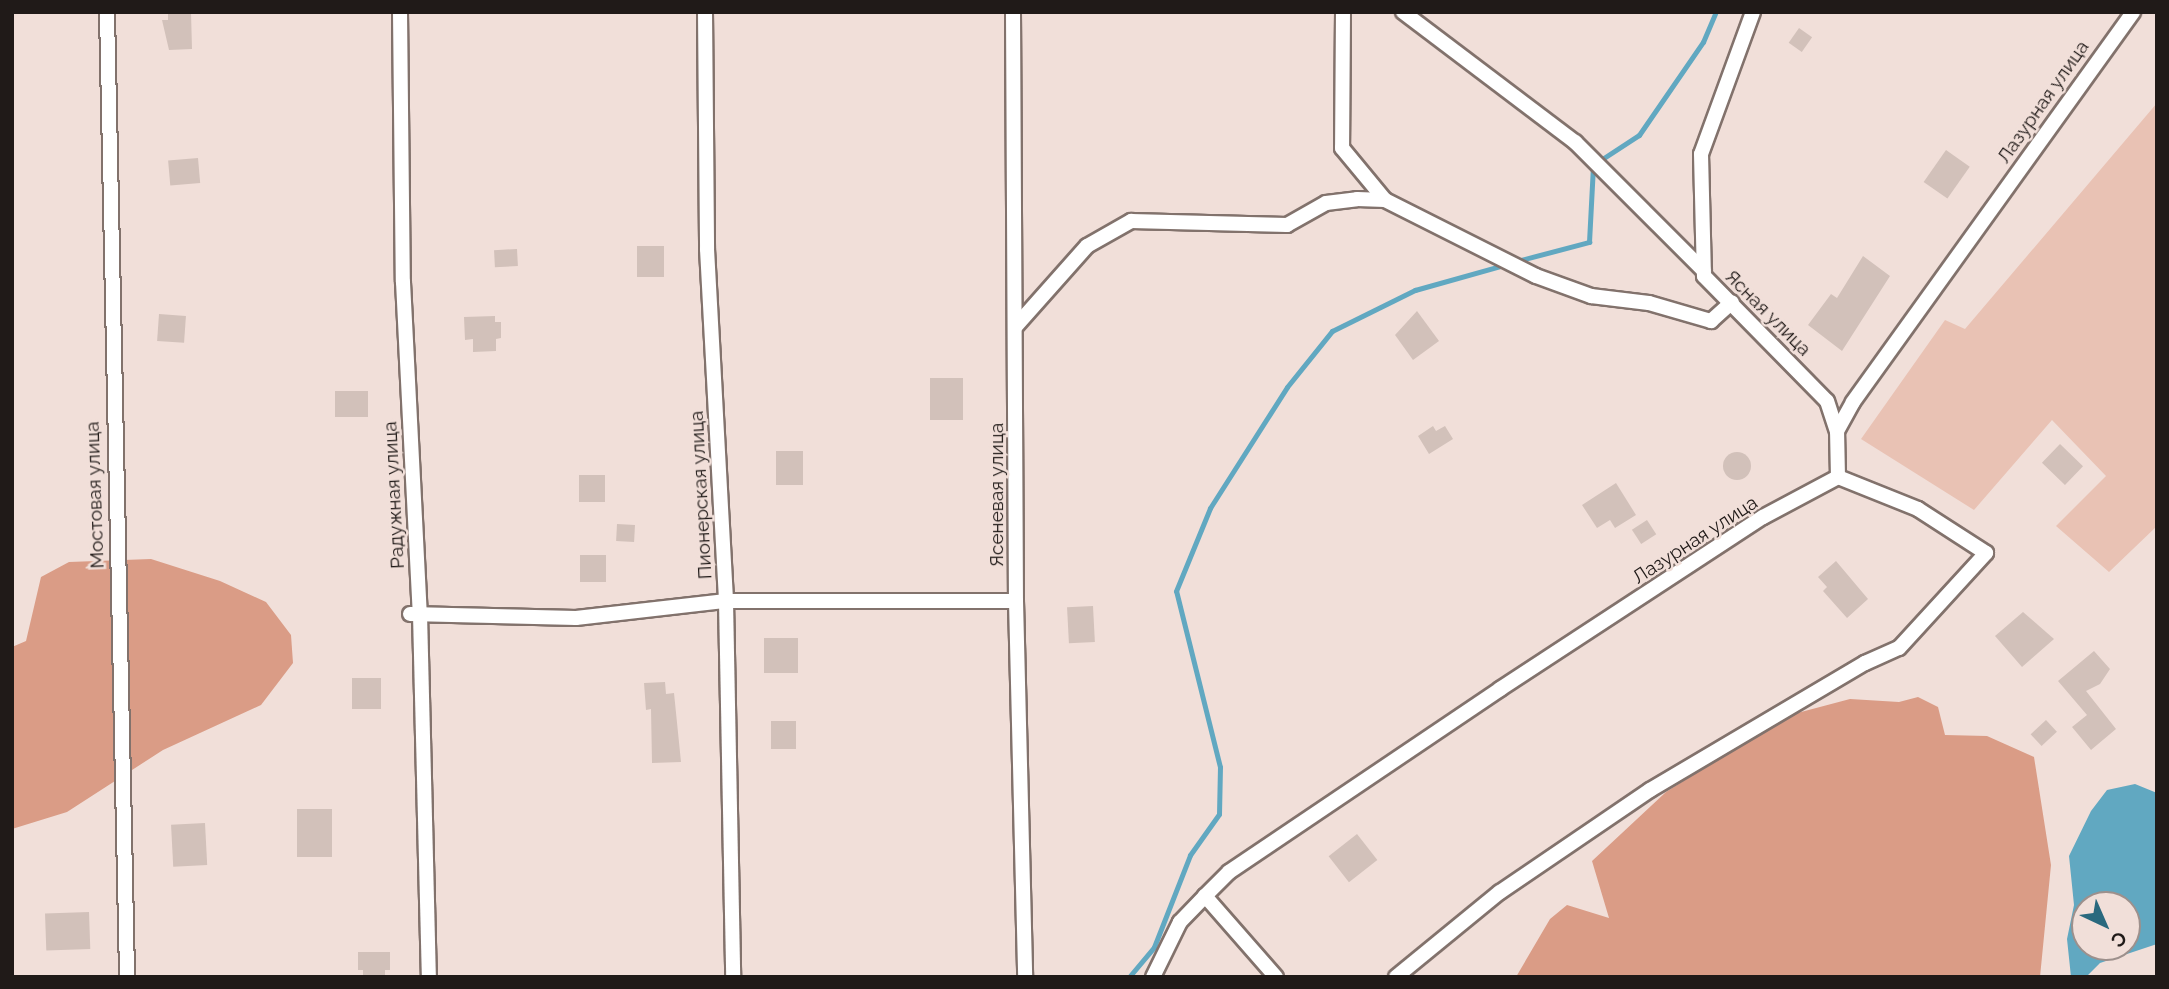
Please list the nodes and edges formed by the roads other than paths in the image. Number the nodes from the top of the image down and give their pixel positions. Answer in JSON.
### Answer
{"nodes":[{"id":1,"x":107,"y":12,"type":"edge"},
{"id":2,"x":400,"y":12,"type":"edge"},
{"id":3,"x":705,"y":12,"type":"edge"},
{"id":4,"x":1343,"y":12,"type":"edge"},
{"id":5,"x":1403,"y":12,"type":"edge"},
{"id":6,"x":1753,"y":12,"type":"edge"},
{"id":7,"x":2133,"y":12,"type":"edge"},
{"id":8,"x":1018,"y":13,"type":"edge"},
{"id":9,"x":1385,"y":200,"type":"junction"},
{"id":10,"x":1704,"y":271,"type":"junction"},
{"id":11,"x":1732,"y":302,"type":"junction"},
{"id":12,"x":1016,"y":326,"type":"junction"},
{"id":13,"x":1837,"y":431,"type":"junction"},
{"id":14,"x":1838,"y":477,"type":"junction"},
{"id":15,"x":726,"y":601,"type":"junction"},
{"id":16,"x":1016,"y":601,"type":"junction"},
{"id":17,"x":415,"y":614,"type":"junction"},
{"id":18,"x":1205,"y":896,"type":"junction"},
{"id":19,"x":127,"y":977,"type":"edge"},
{"id":20,"x":429,"y":977,"type":"edge"},
{"id":21,"x":733,"y":977,"type":"edge"},
{"id":22,"x":1025,"y":977,"type":"edge"},
{"id":23,"x":1153,"y":977,"type":"edge"},
{"id":24,"x":1276,"y":977,"type":"edge"},
{"id":25,"x":1396,"y":977,"type":"edge"}],
"edges":[{"from":1,"to":19,"type":"street","name":"Мостовая улица"},
{"from":2,"to":17,"type":"street","name":"Радужная улица"},
{"from":3,"to":15,"type":"street","name":"Пионерская улица"},
{"from":4,"to":9,"type":"street"},
{"from":5,"to":10,"type":"street"},
{"from":6,"to":10,"type":"street","name":"Ясная улица"},
{"from":7,"to":13,"type":"street","name":"Лазурная улица"},
{"from":8,"to":12,"type":"street","name":"Ясеневая улица"},
{"from":9,"to":11,"type":"street"},
{"from":9,"to":12,"type":"street"},
{"from":10,"to":11,"type":"street","name":"Ясная улица"},
{"from":11,"to":13,"type":"street","name":"Ясная улица"},
{"from":12,"to":16,"type":"street","name":"Ясеневая улица"},
{"from":13,"to":14,"type":"street"},
{"from":14,"to":18,"type":"street","name":"Лазурная улица"},
{"from":14,"to":25,"type":"street"},
{"from":15,"to":16,"type":"street"},
{"from":15,"to":17,"type":"street"},
{"from":15,"to":21,"type":"street","name":"Пионерская улица"},
{"from":16,"to":22,"type":"street","name":"Ясеневая улица"},
{"from":17,"to":20,"type":"street","name":"Радужная улица"},
{"from":18,"to":23,"type":"street","name":"Лазурная улица"},
{"from":18,"to":24,"type":"street"}]}
